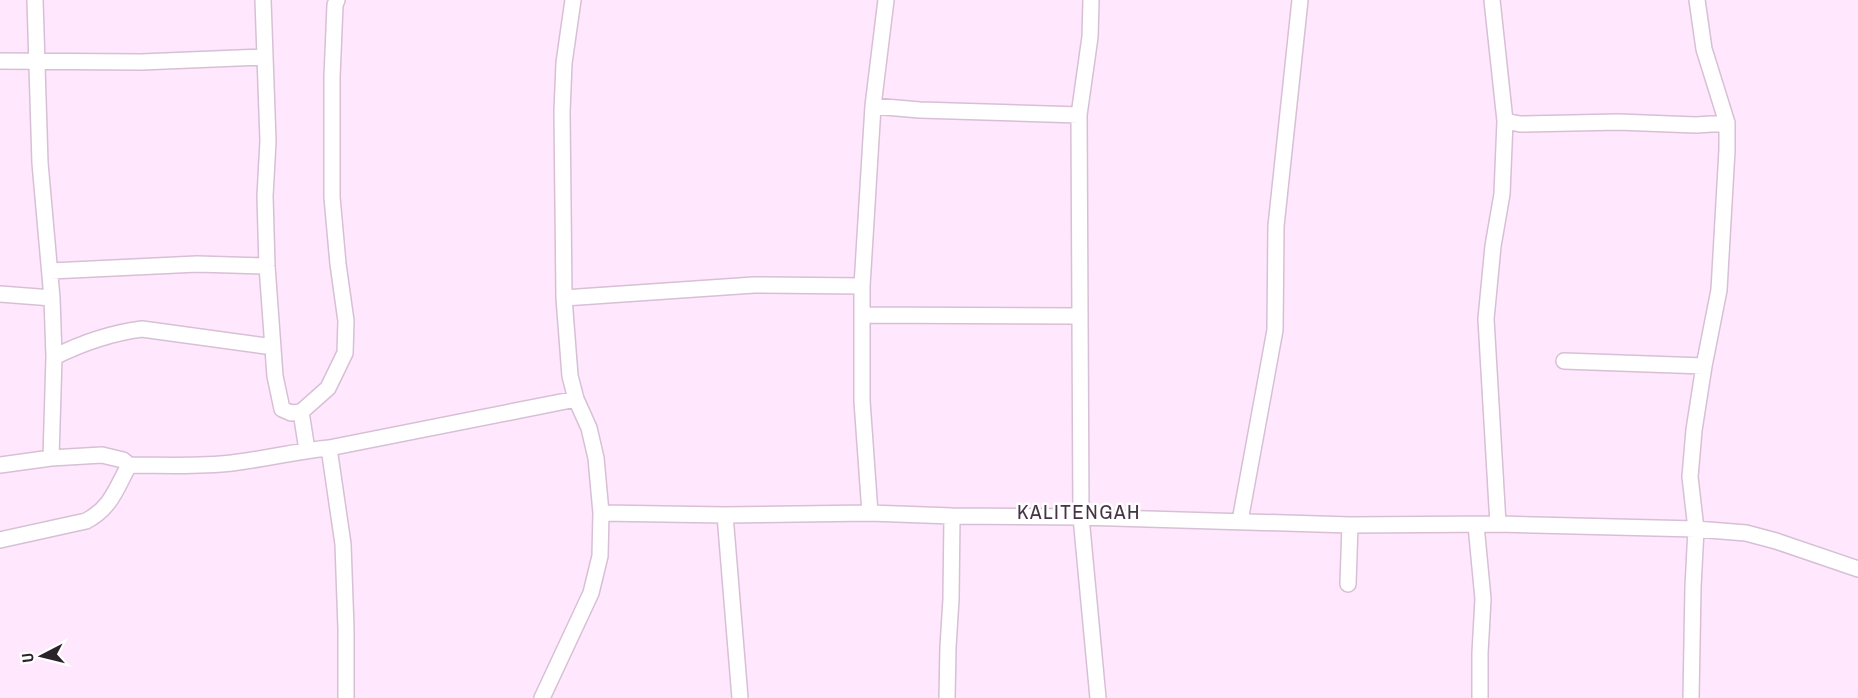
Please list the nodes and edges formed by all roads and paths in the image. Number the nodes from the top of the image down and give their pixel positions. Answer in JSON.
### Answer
{"nodes":[{"id":1,"x":34,"y":0,"type":"edge"},
{"id":2,"x":263,"y":0,"type":"edge"},
{"id":3,"x":337,"y":0,"type":"edge"},
{"id":4,"x":573,"y":0,"type":"edge"},
{"id":5,"x":886,"y":0,"type":"edge"},
{"id":6,"x":1091,"y":0,"type":"edge"},
{"id":7,"x":1300,"y":0,"type":"edge"},
{"id":8,"x":1492,"y":0,"type":"edge"},
{"id":9,"x":1697,"y":0,"type":"edge"},
{"id":10,"x":265,"y":57,"type":"junction"},
{"id":11,"x":0,"y":61,"type":"edge"},
{"id":12,"x":36,"y":61,"type":"junction"},
{"id":13,"x":873,"y":106,"type":"junction"},
{"id":14,"x":1079,"y":115,"type":"junction"},
{"id":15,"x":1505,"y":122,"type":"junction"},
{"id":16,"x":1727,"y":123,"type":"junction"},
{"id":17,"x":267,"y":267,"type":"junction"},
{"id":18,"x":51,"y":271,"type":"junction"},
{"id":19,"x":862,"y":286,"type":"junction"},
{"id":20,"x":0,"y":294,"type":"edge"},
{"id":21,"x":52,"y":298,"type":"junction"},
{"id":22,"x":564,"y":298,"type":"junction"},
{"id":23,"x":862,"y":315,"type":"junction"},
{"id":24,"x":1080,"y":316,"type":"junction"},
{"id":25,"x":273,"y":347,"type":"junction"},
{"id":26,"x":54,"y":357,"type":"junction"},
{"id":27,"x":1564,"y":361,"type":"dead end"},
{"id":28,"x":1704,"y":366,"type":"junction"},
{"id":29,"x":576,"y":399,"type":"junction"},
{"id":30,"x":301,"y":412,"type":"junction"},
{"id":31,"x":329,"y":448,"type":"junction"},
{"id":32,"x":307,"y":450,"type":"junction"},
{"id":33,"x":51,"y":458,"type":"junction"},
{"id":34,"x":0,"y":465,"type":"edge"},
{"id":35,"x":129,"y":465,"type":"junction"},
{"id":36,"x":601,"y":513,"type":"junction"},
{"id":37,"x":870,"y":513,"type":"junction"},
{"id":38,"x":724,"y":515,"type":"junction"},
{"id":39,"x":952,"y":516,"type":"junction"},
{"id":40,"x":1081,"y":517,"type":"junction"},
{"id":41,"x":1240,"y":521,"type":"junction"},
{"id":42,"x":1498,"y":524,"type":"junction"},
{"id":43,"x":1350,"y":525,"type":"junction"},
{"id":44,"x":1476,"y":525,"type":"junction"},
{"id":45,"x":1696,"y":529,"type":"junction"},
{"id":46,"x":0,"y":540,"type":"edge"},
{"id":47,"x":1858,"y":569,"type":"edge"},
{"id":48,"x":1348,"y":584,"type":"dead end"},
{"id":49,"x":346,"y":698,"type":"edge"},
{"id":50,"x":542,"y":698,"type":"edge"},
{"id":51,"x":740,"y":698,"type":"edge"},
{"id":52,"x":947,"y":698,"type":"edge"},
{"id":53,"x":1098,"y":698,"type":"edge"},
{"id":54,"x":1480,"y":698,"type":"edge"},
{"id":55,"x":1691,"y":698,"type":"edge"}],
"edges":[{"from":1,"to":12,"type":"street"},
{"from":2,"to":10,"type":"street"},
{"from":3,"to":30,"type":"street"},
{"from":4,"to":22,"type":"street"},
{"from":5,"to":13,"type":"street"},
{"from":6,"to":14,"type":"street"},
{"from":7,"to":41,"type":"street"},
{"from":8,"to":15,"type":"street"},
{"from":9,"to":16,"type":"street"},
{"from":10,"to":12,"type":"street"},
{"from":10,"to":17,"type":"street"},
{"from":11,"to":12,"type":"street"},
{"from":12,"to":18,"type":"street"},
{"from":13,"to":14,"type":"street"},
{"from":13,"to":19,"type":"street"},
{"from":14,"to":24,"type":"street"},
{"from":15,"to":16,"type":"street"},
{"from":15,"to":42,"type":"street"},
{"from":16,"to":28,"type":"street"},
{"from":17,"to":18,"type":"street"},
{"from":17,"to":25,"type":"street"},
{"from":18,"to":21,"type":"street"},
{"from":19,"to":22,"type":"street"},
{"from":19,"to":23,"type":"street"},
{"from":20,"to":21,"type":"street"},
{"from":21,"to":26,"type":"street"},
{"from":22,"to":29,"type":"street"},
{"from":23,"to":24,"type":"street"},
{"from":23,"to":37,"type":"street"},
{"from":24,"to":40,"type":"street"},
{"from":25,"to":26,"type":"street"},
{"from":25,"to":30,"type":"street"},
{"from":26,"to":33,"type":"street"},
{"from":27,"to":28,"type":"street"},
{"from":28,"to":45,"type":"street"},
{"from":29,"to":31,"type":"street"},
{"from":29,"to":36,"type":"street"},
{"from":30,"to":32,"type":"street"},
{"from":31,"to":32,"type":"street"},
{"from":31,"to":49,"type":"street"},
{"from":32,"to":35,"type":"street"},
{"from":33,"to":34,"type":"street"},
{"from":33,"to":35,"type":"street"},
{"from":35,"to":46,"type":"street"},
{"from":36,"to":38,"type":"street"},
{"from":36,"to":50,"type":"street"},
{"from":37,"to":38,"type":"street"},
{"from":37,"to":39,"type":"street"},
{"from":38,"to":51,"type":"street"},
{"from":39,"to":40,"type":"street"},
{"from":39,"to":52,"type":"street"},
{"from":40,"to":41,"type":"street"},
{"from":40,"to":53,"type":"street"},
{"from":41,"to":43,"type":"street"},
{"from":42,"to":44,"type":"street"},
{"from":42,"to":45,"type":"street"},
{"from":43,"to":44,"type":"street"},
{"from":43,"to":48,"type":"street"},
{"from":44,"to":54,"type":"street"},
{"from":45,"to":47,"type":"street"},
{"from":45,"to":55,"type":"street"}]}
